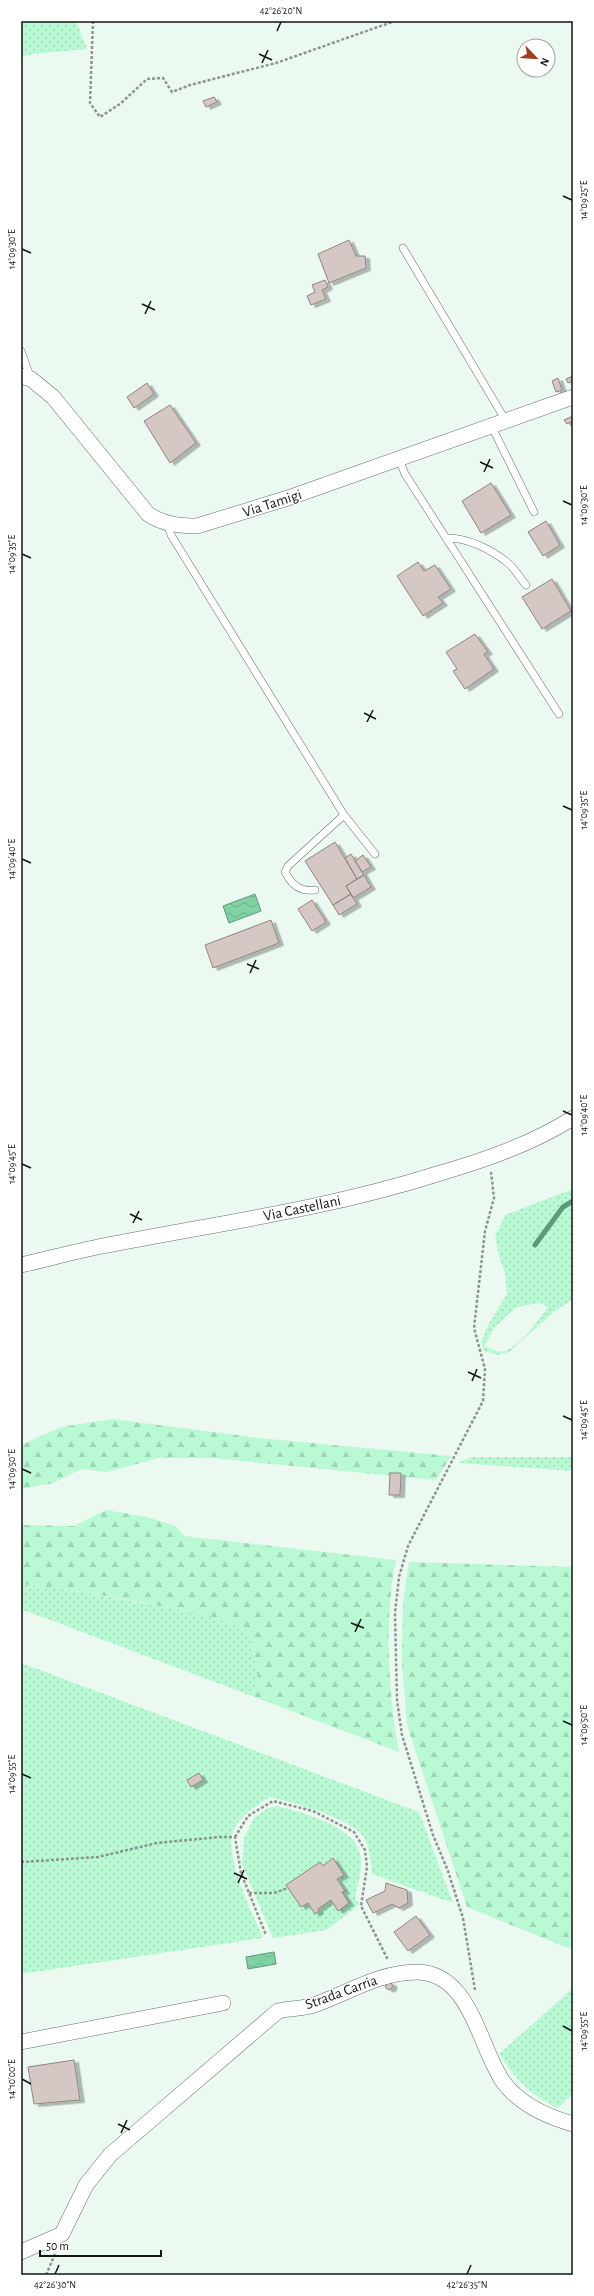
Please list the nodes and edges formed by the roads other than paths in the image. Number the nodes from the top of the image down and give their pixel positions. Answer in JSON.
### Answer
{"nodes":[{"id":1,"x":403,"y":248,"type":"dead end"},
{"id":2,"x":21,"y":351,"type":"edge"},
{"id":3,"x":26,"y":378,"type":"edge"},
{"id":4,"x":573,"y":397,"type":"edge"},
{"id":5,"x":506,"y":422,"type":"junction"},
{"id":6,"x":492,"y":427,"type":"junction"},
{"id":7,"x":400,"y":459,"type":"junction"},
{"id":8,"x":534,"y":512,"type":"dead end"},
{"id":9,"x":167,"y":523,"type":"junction"},
{"id":10,"x":446,"y":538,"type":"junction"},
{"id":11,"x":526,"y":585,"type":"dead end"},
{"id":12,"x":559,"y":714,"type":"dead end"},
{"id":13,"x":344,"y":815,"type":"junction"},
{"id":14,"x":375,"y":854,"type":"dead end"},
{"id":15,"x":315,"y":890,"type":"dead end"},
{"id":16,"x":573,"y":1118,"type":"edge"},
{"id":17,"x":21,"y":1265,"type":"edge"},
{"id":18,"x":223,"y":2003,"type":"dead end"},
{"id":19,"x":21,"y":2042,"type":"edge"},
{"id":20,"x":573,"y":2124,"type":"edge"},
{"id":21,"x":21,"y":2252,"type":"edge"}],
"edges":[{"from":1,"to":5,"type":"lane"},
{"from":2,"to":3,"type":"lane"},
{"from":3,"to":9,"type":"street","name":"Via Tamigi"},
{"from":4,"to":5,"type":"street","name":"Via Tamigi"},
{"from":5,"to":6,"type":"street","name":"Via Tamigi"},
{"from":6,"to":7,"type":"street","name":"Via Tamigi"},
{"from":6,"to":8,"type":"lane"},
{"from":7,"to":9,"type":"street","name":"Via Tamigi"},
{"from":7,"to":10,"type":"lane"},
{"from":9,"to":13,"type":"lane"},
{"from":10,"to":11,"type":"lane"},
{"from":10,"to":12,"type":"lane"},
{"from":13,"to":14,"type":"lane"},
{"from":13,"to":15,"type":"lane"},
{"from":16,"to":17,"type":"street","name":"Via Castellani"},
{"from":18,"to":19,"type":"street"},
{"from":20,"to":21,"type":"street","name":"Strada Carria"}]}
